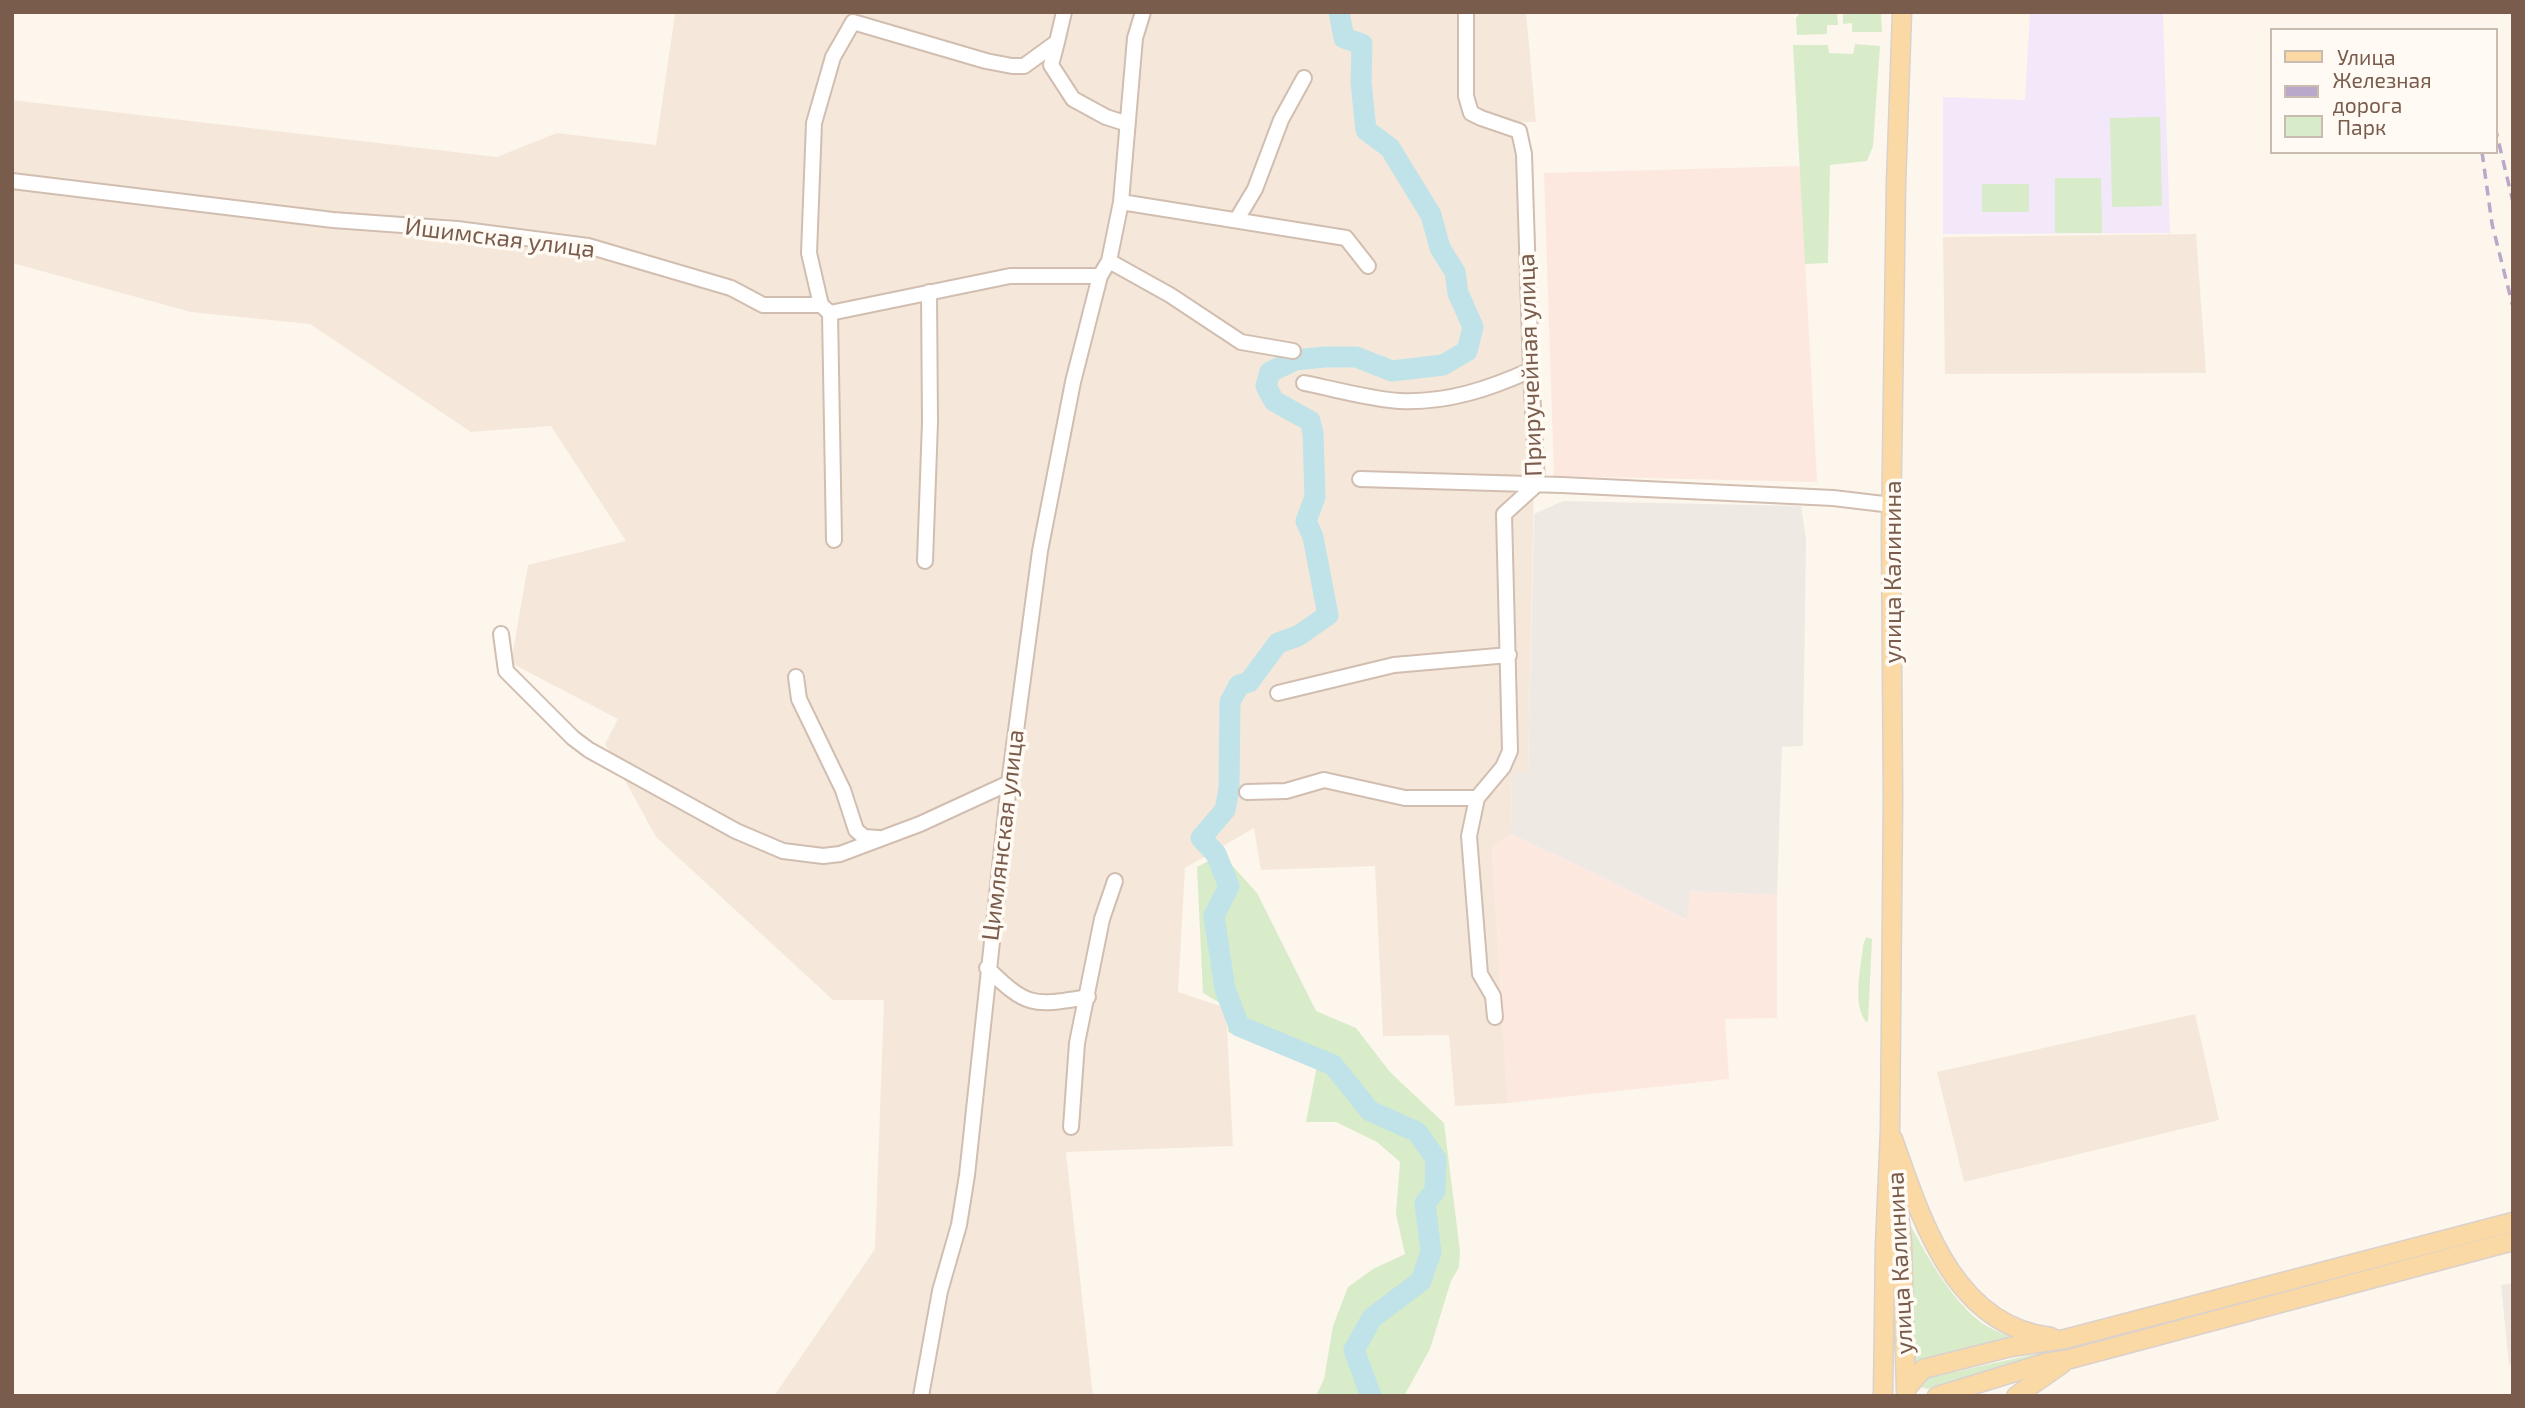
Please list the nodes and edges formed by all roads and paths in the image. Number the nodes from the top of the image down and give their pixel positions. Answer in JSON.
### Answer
{"nodes":[{"id":1,"x":1064,"y":12,"type":"edge"},
{"id":2,"x":1143,"y":12,"type":"edge"},
{"id":3,"x":1466,"y":12,"type":"edge"},
{"id":4,"x":1902,"y":12,"type":"edge"},
{"id":5,"x":1057,"y":42,"type":"junction"},
{"id":6,"x":1304,"y":78,"type":"dead end"},
{"id":7,"x":1128,"y":124,"type":"junction"},
{"id":8,"x":12,"y":181,"type":"edge"},
{"id":9,"x":1121,"y":202,"type":"junction"},
{"id":10,"x":1237,"y":219,"type":"junction"},
{"id":11,"x":1109,"y":261,"type":"junction"},
{"id":12,"x":1368,"y":266,"type":"dead end"},
{"id":13,"x":1100,"y":276,"type":"junction"},
{"id":14,"x":929,"y":292,"type":"junction"},
{"id":15,"x":826,"y":309,"type":"junction"},
{"id":16,"x":1293,"y":351,"type":"dead end"},
{"id":17,"x":1531,"y":370,"type":"junction"},
{"id":18,"x":1304,"y":383,"type":"dead end"},
{"id":19,"x":1360,"y":479,"type":"dead end"},
{"id":20,"x":1537,"y":484,"type":"junction"},
{"id":21,"x":1892,"y":505,"type":"junction"},
{"id":22,"x":834,"y":540,"type":"dead end"},
{"id":23,"x":925,"y":561,"type":"dead end"},
{"id":24,"x":501,"y":634,"type":"dead end"},
{"id":25,"x":1509,"y":655,"type":"junction"},
{"id":26,"x":796,"y":677,"type":"dead end"},
{"id":27,"x":1278,"y":693,"type":"dead end"},
{"id":28,"x":1009,"y":783,"type":"junction"},
{"id":29,"x":1247,"y":792,"type":"dead end"},
{"id":30,"x":1477,"y":799,"type":"junction"},
{"id":31,"x":884,"y":838,"type":"junction"},
{"id":32,"x":1115,"y":881,"type":"dead end"},
{"id":33,"x":987,"y":968,"type":"junction"},
{"id":34,"x":1088,"y":997,"type":"junction"},
{"id":35,"x":1495,"y":1017,"type":"dead end"},
{"id":36,"x":1071,"y":1127,"type":"dead end"},
{"id":37,"x":1890,"y":1131,"type":"junction"},
{"id":38,"x":2513,"y":1222,"type":"edge"},
{"id":39,"x":2513,"y":1241,"type":"edge"},
{"id":40,"x":2065,"y":1339,"type":"junction"},
{"id":41,"x":2070,"y":1359,"type":"junction"},
{"id":42,"x":1883,"y":1393,"type":"edge"},
{"id":43,"x":1909,"y":1394,"type":"edge"},
{"id":44,"x":921,"y":1396,"type":"edge"},
{"id":45,"x":1937,"y":1396,"type":"edge"},
{"id":46,"x":2016,"y":1396,"type":"edge"}],
"edges":[{"from":1,"to":5,"type":"street"},
{"from":2,"to":7,"type":"street","name":"Цимлянская улица"},
{"from":3,"to":17,"type":"street","name":"Приручейная улица"},
{"from":4,"to":21,"type":"main road","name":"улица Калинина"},
{"from":5,"to":7,"type":"street"},
{"from":5,"to":15,"type":"street"},
{"from":6,"to":10,"type":"street"},
{"from":7,"to":9,"type":"street","name":"Цимлянская улица"},
{"from":8,"to":15,"type":"street","name":"Ишимская улица"},
{"from":9,"to":10,"type":"street"},
{"from":9,"to":11,"type":"street","name":"Цимлянская улица"},
{"from":10,"to":12,"type":"street"},
{"from":11,"to":13,"type":"street","name":"Цимлянская улица"},
{"from":11,"to":16,"type":"street"},
{"from":13,"to":14,"type":"street","name":"Ишимская улица"},
{"from":13,"to":28,"type":"street","name":"Цимлянская улица"},
{"from":14,"to":15,"type":"street","name":"Ишимская улица"},
{"from":14,"to":23,"type":"street"},
{"from":15,"to":22,"type":"street"},
{"from":17,"to":18,"type":"street"},
{"from":17,"to":20,"type":"street","name":"Приручейная улица"},
{"from":19,"to":20,"type":"street"},
{"from":20,"to":21,"type":"street"},
{"from":20,"to":25,"type":"street","name":"Приручейная улица"},
{"from":21,"to":37,"type":"main road","name":"улица Калинина"},
{"from":24,"to":31,"type":"street"},
{"from":25,"to":27,"type":"street"},
{"from":25,"to":30,"type":"street","name":"Приручейная улица"},
{"from":26,"to":31,"type":"street"},
{"from":28,"to":31,"type":"street"},
{"from":28,"to":33,"type":"street","name":"Цимлянская улица"},
{"from":29,"to":30,"type":"street"},
{"from":30,"to":35,"type":"street","name":"Приручейная улица"},
{"from":32,"to":34,"type":"street"},
{"from":33,"to":34,"type":"street"},
{"from":33,"to":44,"type":"street","name":"Цимлянская улица"},
{"from":34,"to":36,"type":"street"},
{"from":37,"to":40,"type":"main road"},
{"from":37,"to":42,"type":"main road","name":"улица Калинина"},
{"from":37,"to":43,"type":"main road","name":"улица Калинина"},
{"from":38,"to":40,"type":"main road"},
{"from":39,"to":41,"type":"main road"},
{"from":40,"to":43,"type":"main road"},
{"from":41,"to":45,"type":"main road"},
{"from":41,"to":46,"type":"main road"},
{"from":42,"to":43,"type":"main road"}]}
